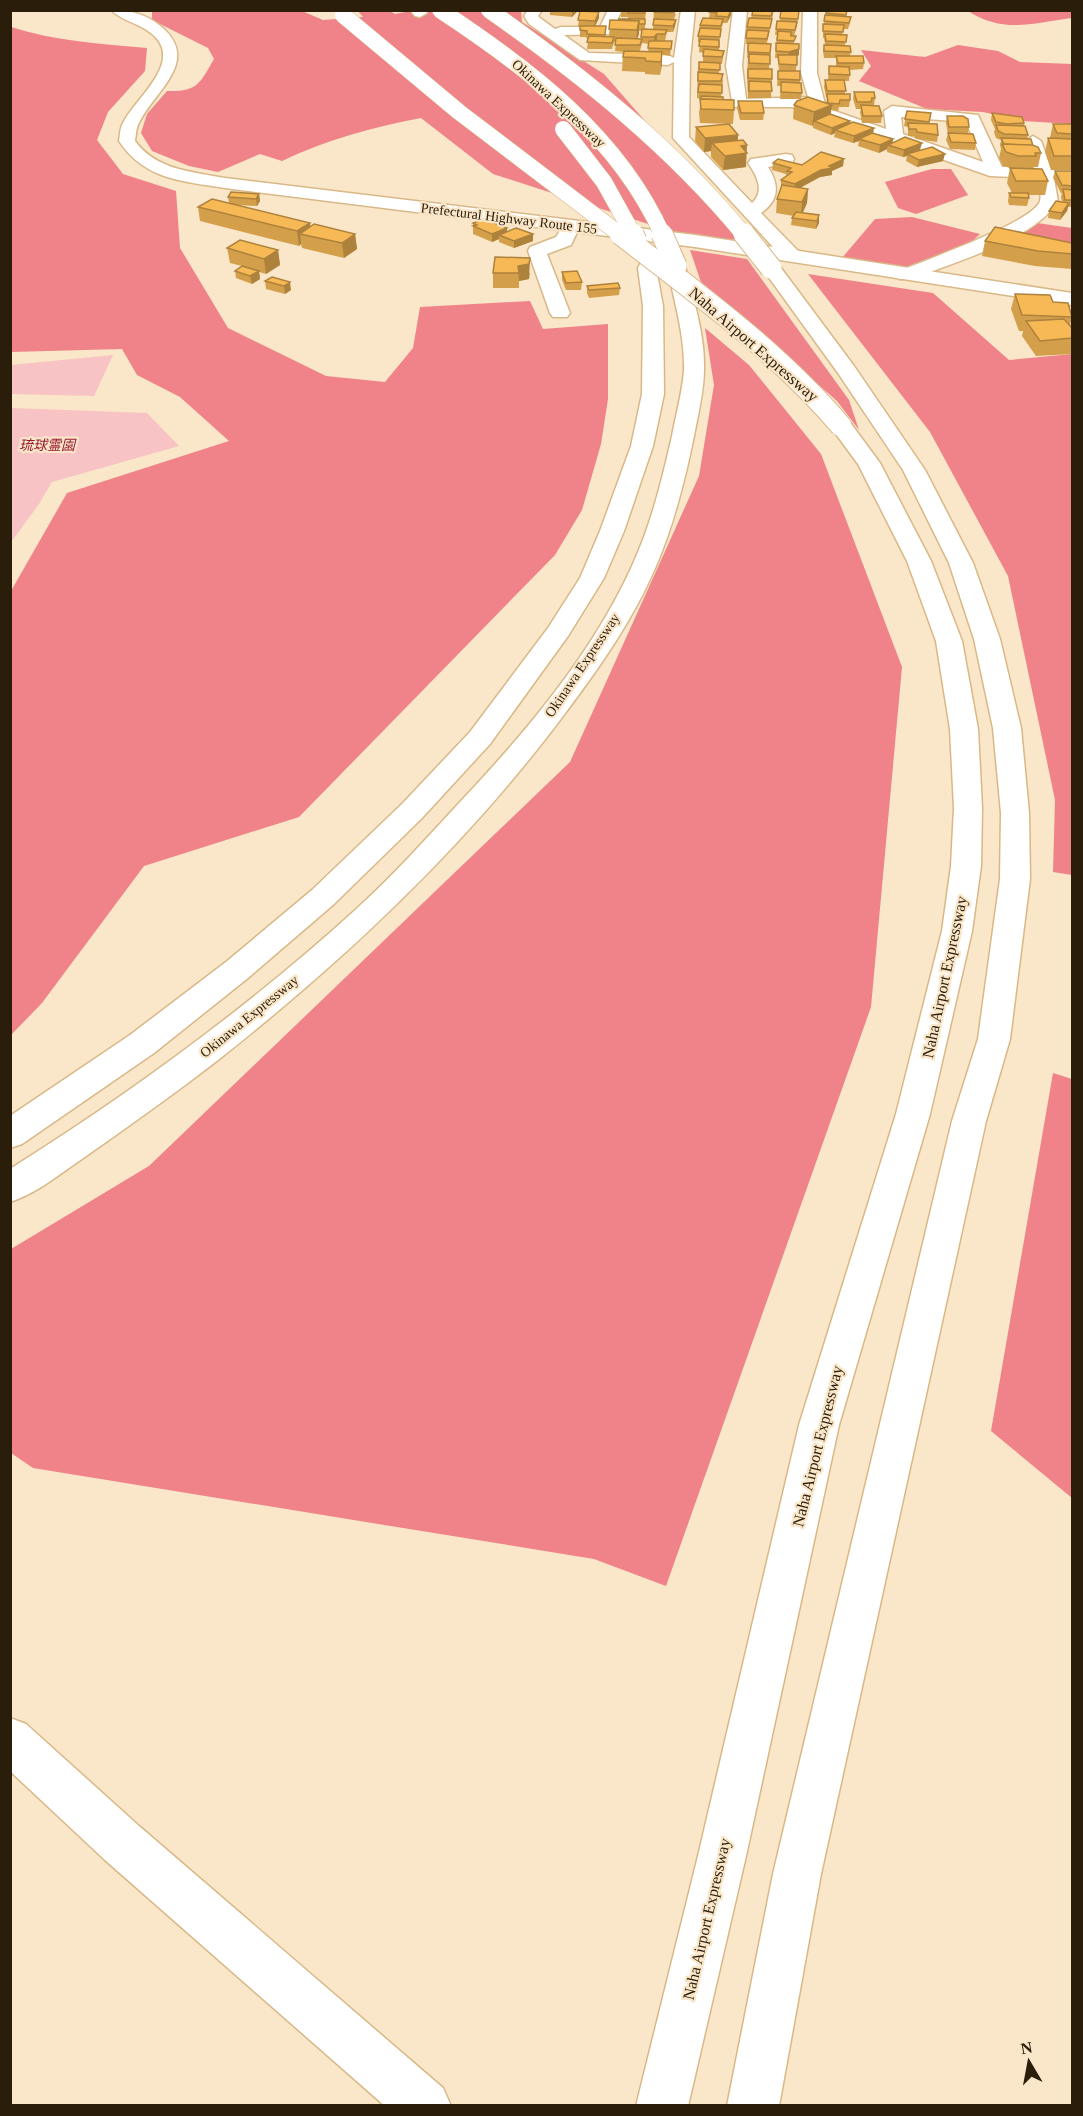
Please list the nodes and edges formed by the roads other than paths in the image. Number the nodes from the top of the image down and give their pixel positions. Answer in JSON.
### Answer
{"nodes":[{"id":1,"x":118,"y":10,"type":"edge"},
{"id":2,"x":440,"y":10,"type":"edge"},
{"id":3,"x":489,"y":10,"type":"edge"},
{"id":4,"x":535,"y":10,"type":"edge"},
{"id":5,"x":615,"y":10,"type":"edge"},
{"id":6,"x":688,"y":10,"type":"edge"},
{"id":7,"x":740,"y":10,"type":"edge"},
{"id":8,"x":810,"y":10,"type":"edge"},
{"id":9,"x":419,"y":12,"type":"edge"},
{"id":10,"x":340,"y":13,"type":"edge"},
{"id":11,"x":550,"y":32,"type":"junction"},
{"id":12,"x":682,"y":59,"type":"junction"},
{"id":13,"x":525,"y":92,"type":"dead end"},
{"id":14,"x":818,"y":106,"type":"junction"},
{"id":15,"x":553,"y":119,"type":"dead end"},
{"id":16,"x":892,"y":119,"type":"junction"},
{"id":17,"x":1033,"y":141,"type":"edge"},
{"id":18,"x":786,"y":159,"type":"edge"},
{"id":19,"x":996,"y":172,"type":"junction"},
{"id":20,"x":1072,"y":173,"type":"edge"},
{"id":21,"x":1043,"y":174,"type":"junction"},
{"id":22,"x":752,"y":211,"type":"junction"},
{"id":23,"x":571,"y":226,"type":"junction"},
{"id":24,"x":792,"y":256,"type":"junction"},
{"id":25,"x":906,"y":274,"type":"junction"},
{"id":26,"x":1072,"y":299,"type":"edge"},
{"id":27,"x":560,"y":314,"type":"dead end"},
{"id":28,"x":10,"y":1134,"type":"edge"},
{"id":29,"x":10,"y":1188,"type":"edge"},
{"id":30,"x":10,"y":1740,"type":"edge"},
{"id":31,"x":424,"y":2106,"type":"edge"},
{"id":32,"x":662,"y":2106,"type":"edge"},
{"id":33,"x":753,"y":2106,"type":"edge"}],
"edges":[{"from":1,"to":23,"type":"main road","name":"Prefectural Highway Route 155"},
{"from":2,"to":29,"type":"main road","name":"Okinawa Expressway","bridge":true},
{"from":3,"to":33,"type":"main road","bridge":true},
{"from":4,"to":11,"type":"main road"},
{"from":5,"to":11,"type":"main road"},
{"from":6,"to":12,"type":"main road"},
{"from":7,"to":14,"type":"main road"},
{"from":8,"to":14,"type":"main road"},
{"from":9,"to":13,"type":"main road","name":"Okinawa Expressway"},
{"from":10,"to":32,"type":"main road","name":"Naha Airport Expressway","bridge":true},
{"from":11,"to":12,"type":"main road"},
{"from":12,"to":22,"type":"main road"},
{"from":14,"to":16,"type":"main road"},
{"from":15,"to":28,"type":"main road","name":"Okinawa Expressway","bridge":true},
{"from":16,"to":19,"type":"main road"},
{"from":16,"to":19,"type":"main road"},
{"from":17,"to":21,"type":"main road"},
{"from":18,"to":22,"type":"main road"},
{"from":19,"to":21,"type":"main road"},
{"from":20,"to":21,"type":"main road"},
{"from":21,"to":25,"type":"main road"},
{"from":22,"to":24,"type":"main road"},
{"from":23,"to":24,"type":"main road","name":"Prefectural Highway Route 155"},
{"from":23,"to":27,"type":"main road"},
{"from":24,"to":25,"type":"main road","name":"Prefectural Highway Route 155"},
{"from":25,"to":26,"type":"main road","name":"Prefectural Highway Route 155"},
{"from":30,"to":31,"type":"main road"}]}
